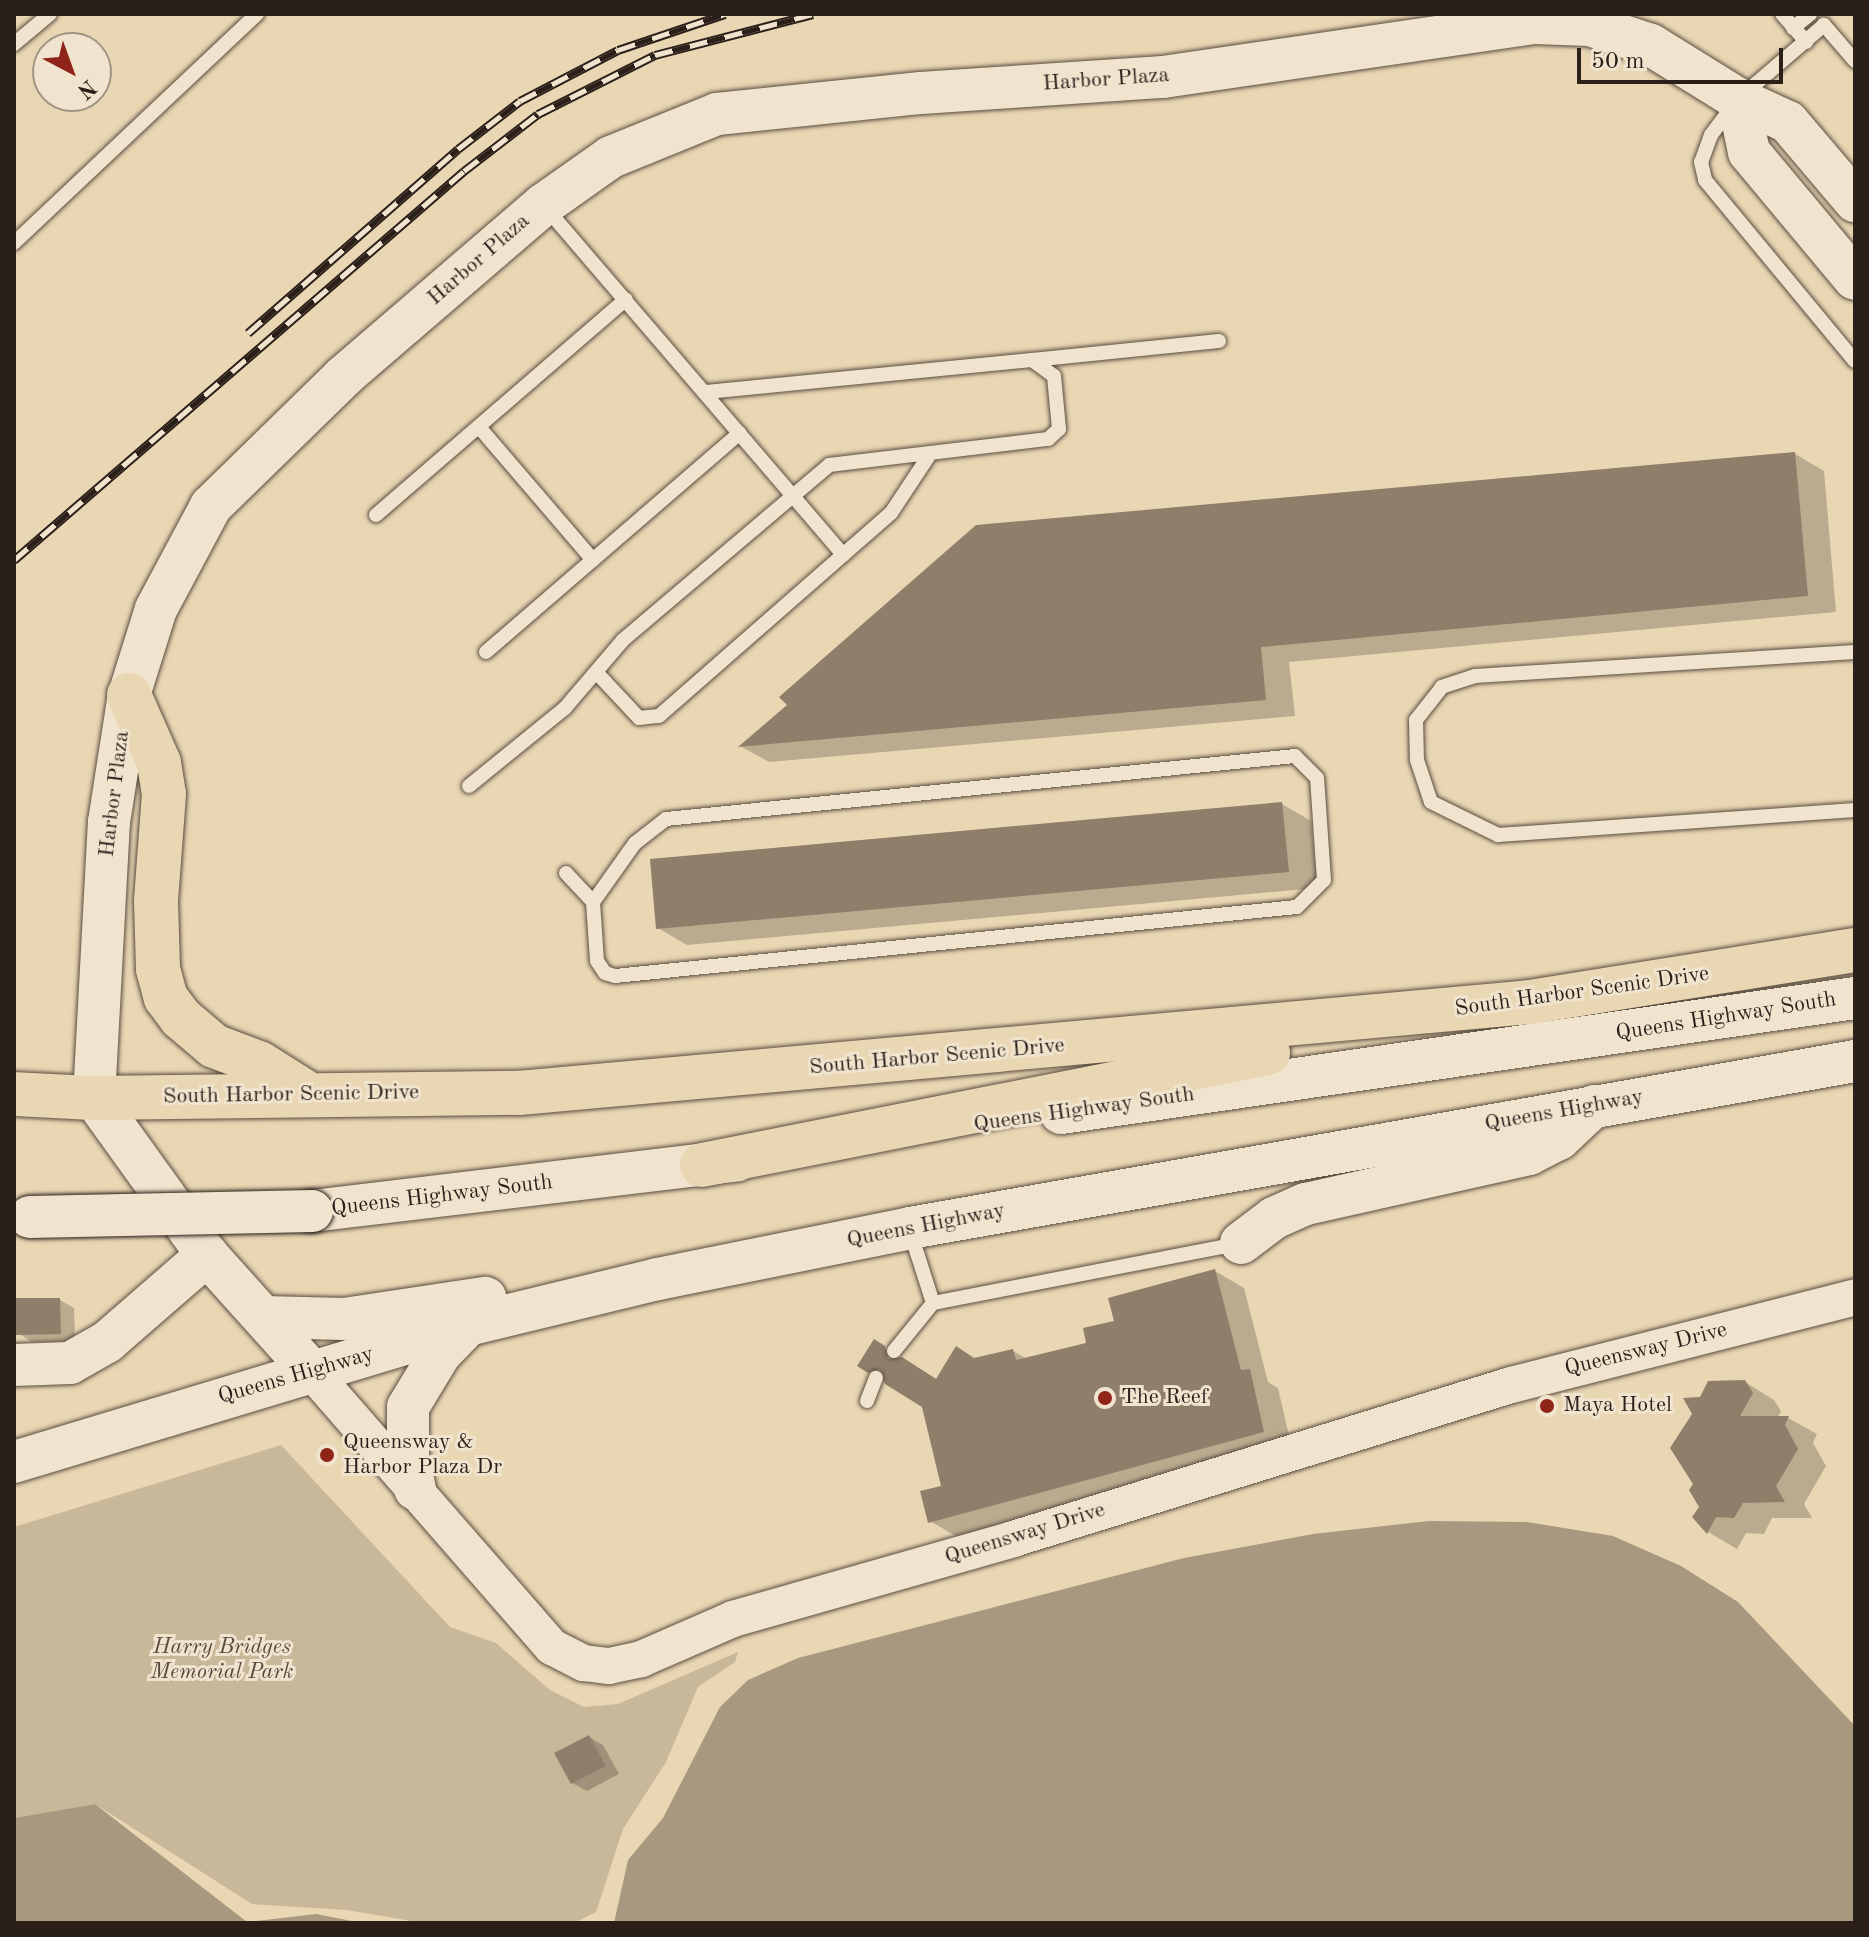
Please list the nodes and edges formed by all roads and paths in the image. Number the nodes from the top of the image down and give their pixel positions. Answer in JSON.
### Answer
{"nodes":[{"id":1,"x":50,"y":14,"type":"edge"},
{"id":2,"x":257,"y":14,"type":"edge"},
{"id":3,"x":1782,"y":14,"type":"edge"},
{"id":4,"x":1810,"y":14,"type":"edge"},
{"id":5,"x":1793,"y":28,"type":"junction"},
{"id":6,"x":1806,"y":42,"type":"junction"},
{"id":7,"x":14,"y":44,"type":"edge"},
{"id":8,"x":1855,"y":61,"type":"edge"},
{"id":9,"x":1738,"y":99,"type":"junction"},
{"id":10,"x":1855,"y":201,"type":"edge"},
{"id":11,"x":543,"y":205,"type":"junction"},
{"id":12,"x":15,"y":240,"type":"edge"},
{"id":13,"x":1851,"y":277,"type":"edge"},
{"id":14,"x":626,"y":299,"type":"junction"},
{"id":15,"x":1219,"y":341,"type":"dead end"},
{"id":16,"x":1032,"y":360,"type":"junction"},
{"id":17,"x":1855,"y":361,"type":"edge"},
{"id":18,"x":706,"y":392,"type":"junction"},
{"id":19,"x":479,"y":427,"type":"junction"},
{"id":20,"x":740,"y":433,"type":"junction"},
{"id":21,"x":930,"y":454,"type":"junction"},
{"id":22,"x":794,"y":498,"type":"junction"},
{"id":23,"x":376,"y":515,"type":"dead end"},
{"id":24,"x":843,"y":555,"type":"junction"},
{"id":25,"x":593,"y":560,"type":"junction"},
{"id":26,"x":486,"y":652,"type":"dead end"},
{"id":27,"x":1855,"y":652,"type":"edge"},
{"id":28,"x":596,"y":672,"type":"junction"},
{"id":29,"x":129,"y":695,"type":"junction"},
{"id":30,"x":469,"y":786,"type":"dead end"},
{"id":31,"x":1855,"y":810,"type":"edge"},
{"id":32,"x":566,"y":873,"type":"dead end"},
{"id":33,"x":593,"y":902,"type":"junction"},
{"id":34,"x":1855,"y":950,"type":"edge"},
{"id":35,"x":1855,"y":998,"type":"edge"},
{"id":36,"x":1530,"y":1002,"type":"junction"},
{"id":37,"x":1855,"y":1061,"type":"edge"},
{"id":38,"x":14,"y":1094,"type":"edge"},
{"id":39,"x":310,"y":1095,"type":"junction"},
{"id":40,"x":94,"y":1098,"type":"junction"},
{"id":41,"x":1595,"y":1105,"type":"junction"},
{"id":42,"x":702,"y":1165,"type":"junction"},
{"id":43,"x":22,"y":1217,"type":"edge"},
{"id":44,"x":910,"y":1228,"type":"junction"},
{"id":45,"x":1241,"y":1243,"type":"joint"},
{"id":46,"x":791,"y":1253,"type":"junction"},
{"id":47,"x":207,"y":1255,"type":"junction"},
{"id":48,"x":1855,"y":1297,"type":"edge"},
{"id":49,"x":933,"y":1303,"type":"junction"},
{"id":50,"x":264,"y":1317,"type":"junction"},
{"id":51,"x":468,"y":1325,"type":"junction"},
{"id":52,"x":894,"y":1351,"type":"dead end"},
{"id":53,"x":14,"y":1365,"type":"edge"},
{"id":54,"x":312,"y":1372,"type":"junction"},
{"id":55,"x":876,"y":1378,"type":"dead end"},
{"id":56,"x":867,"y":1401,"type":"dead end"},
{"id":57,"x":14,"y":1462,"type":"edge"},
{"id":58,"x":415,"y":1489,"type":"junction"}],
"edges":[{"from":1,"to":7,"type":"lane"},
{"from":2,"to":12,"type":"lane"},
{"from":3,"to":5,"type":"lane"},
{"from":4,"to":5,"type":"lane"},
{"from":5,"to":6,"type":"lane"},
{"from":6,"to":8,"type":"lane"},
{"from":6,"to":9,"type":"lane"},
{"from":9,"to":10,"type":"main road","name":"Harbor Plaza"},
{"from":9,"to":11,"type":"main road","name":"Harbor Plaza"},
{"from":9,"to":13,"type":"main road"},
{"from":9,"to":17,"type":"lane"},
{"from":11,"to":14,"type":"lane"},
{"from":11,"to":29,"type":"main road","name":"Harbor Plaza"},
{"from":14,"to":18,"type":"lane"},
{"from":14,"to":19,"type":"lane"},
{"from":15,"to":16,"type":"lane"},
{"from":16,"to":18,"type":"lane"},
{"from":16,"to":21,"type":"lane"},
{"from":18,"to":20,"type":"lane"},
{"from":19,"to":23,"type":"lane"},
{"from":19,"to":25,"type":"lane"},
{"from":20,"to":22,"type":"lane"},
{"from":20,"to":25,"type":"lane"},
{"from":21,"to":22,"type":"lane"},
{"from":21,"to":24,"type":"lane"},
{"from":22,"to":24,"type":"lane"},
{"from":22,"to":28,"type":"lane"},
{"from":24,"to":28,"type":"lane"},
{"from":25,"to":26,"type":"lane"},
{"from":27,"to":31,"type":"lane"},
{"from":28,"to":30,"type":"lane"},
{"from":29,"to":39,"type":"main road"},
{"from":29,"to":40,"type":"main road","name":"Harbor Plaza"},
{"from":32,"to":33,"type":"lane"},
{"from":33,"to":33,"type":"lane"},
{"from":34,"to":36,"type":"main road","name":"South Harbor Scenic Drive"},
{"from":35,"to":42,"type":"main road","name":"Queens Highway South"},
{"from":36,"to":39,"type":"main road","name":"South Harbor Scenic Drive"},
{"from":36,"to":42,"type":"main road"},
{"from":37,"to":41,"type":"main road","name":"Queens Highway"},
{"from":38,"to":40,"type":"main road","name":"South Harbor Scenic Drive"},
{"from":39,"to":40,"type":"main road","name":"South Harbor Scenic Drive"},
{"from":40,"to":47,"type":"main road"},
{"from":41,"to":44,"type":"main road","name":"Queens Highway"},
{"from":41,"to":45,"type":"main road"},
{"from":42,"to":43,"type":"main road","name":"Queens Highway South","bridge":true},
{"from":44,"to":46,"type":"main road","name":"Queens Highway"},
{"from":44,"to":49,"type":"lane"},
{"from":45,"to":49,"type":"lane"},
{"from":46,"to":50,"type":"main road"},
{"from":46,"to":51,"type":"main road","name":"Queens Highway"},
{"from":47,"to":50,"type":"main road"},
{"from":47,"to":53,"type":"main road"},
{"from":48,"to":58,"type":"street","name":"Queensway Drive"},
{"from":49,"to":52,"type":"lane"},
{"from":50,"to":54,"type":"main road"},
{"from":51,"to":54,"type":"main road","name":"Queens Highway"},
{"from":51,"to":58,"type":"main road"},
{"from":54,"to":57,"type":"main road","name":"Queens Highway"},
{"from":54,"to":58,"type":"street","name":"Queensway Drive"},
{"from":55,"to":56,"type":"lane"}]}
